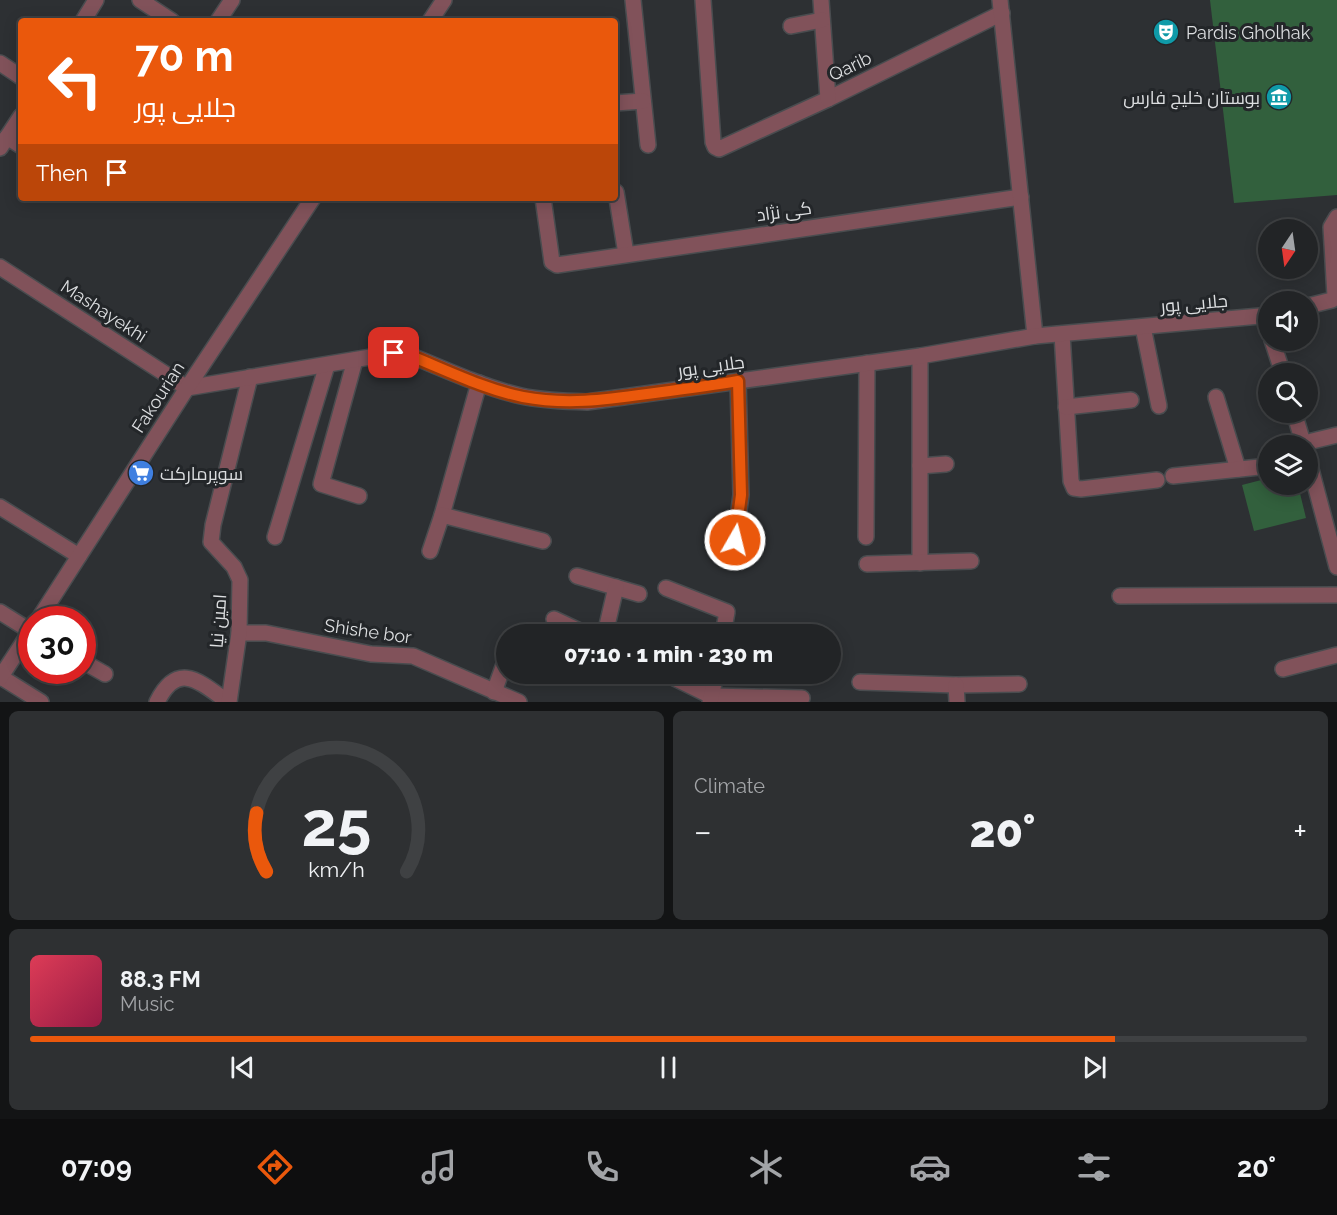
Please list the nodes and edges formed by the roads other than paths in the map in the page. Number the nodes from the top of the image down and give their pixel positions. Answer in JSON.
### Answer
{"nodes":[{"id":1,"x":96,"y":0,"type":"edge"},
{"id":2,"x":140,"y":0,"type":"edge"},
{"id":3,"x":232,"y":0,"type":"edge"},
{"id":4,"x":444,"y":0,"type":"edge"},
{"id":5,"x":633,"y":0,"type":"edge"},
{"id":6,"x":703,"y":0,"type":"edge"},
{"id":7,"x":821,"y":0,"type":"edge"},
{"id":8,"x":1001,"y":6,"type":"edge"},
{"id":9,"x":85,"y":18,"type":"edge"},
{"id":10,"x":167,"y":18,"type":"edge"},
{"id":11,"x":220,"y":18,"type":"edge"},
{"id":12,"x":432,"y":18,"type":"edge"},
{"id":13,"x":822,"y":20,"type":"junction"},
{"id":14,"x":791,"y":26,"type":"dead end"},
{"id":15,"x":0,"y":63,"type":"edge"},
{"id":16,"x":18,"y":75,"type":"edge"},
{"id":17,"x":828,"y":99,"type":"junction"},
{"id":18,"x":643,"y":101,"type":"junction"},
{"id":19,"x":618,"y":103,"type":"edge"},
{"id":20,"x":18,"y":121,"type":"edge"},
{"id":21,"x":4,"y":142,"type":"edge"},
{"id":22,"x":648,"y":145,"type":"dead end"},
{"id":23,"x":1021,"y":197,"type":"junction"},
{"id":24,"x":311,"y":201,"type":"edge"},
{"id":25,"x":544,"y":201,"type":"edge"},
{"id":26,"x":617,"y":201,"type":"edge"},
{"id":27,"x":1337,"y":217,"type":"edge"},
{"id":28,"x":626,"y":254,"type":"junction"},
{"id":29,"x":0,"y":267,"type":"edge"},
{"id":30,"x":1336,"y":287,"type":"edge"},
{"id":31,"x":1318,"y":304,"type":"edge"},
{"id":32,"x":1258,"y":320,"type":"edge"},
{"id":33,"x":1143,"y":327,"type":"junction"},
{"id":34,"x":1062,"y":334,"type":"junction"},
{"id":35,"x":1035,"y":336,"type":"junction"},
{"id":36,"x":920,"y":356,"type":"junction"},
{"id":37,"x":355,"y":360,"type":"junction"},
{"id":38,"x":867,"y":363,"type":"junction"},
{"id":39,"x":327,"y":365,"type":"junction"},
{"id":40,"x":250,"y":377,"type":"junction"},
{"id":41,"x":738,"y":381,"type":"junction"},
{"id":42,"x":479,"y":383,"type":"junction"},
{"id":43,"x":187,"y":388,"type":"junction"},
{"id":44,"x":1216,"y":397,"type":"dead end"},
{"id":45,"x":1131,"y":400,"type":"dead end"},
{"id":46,"x":1159,"y":406,"type":"dead end"},
{"id":47,"x":1066,"y":407,"type":"junction"},
{"id":48,"x":1337,"y":435,"type":"edge"},
{"id":49,"x":1318,"y":447,"type":"edge"},
{"id":50,"x":946,"y":464,"type":"dead end"},
{"id":51,"x":920,"y":466,"type":"junction"},
{"id":52,"x":1258,"y":467,"type":"edge"},
{"id":53,"x":1238,"y":469,"type":"junction"},
{"id":54,"x":1173,"y":476,"type":"dead end"},
{"id":55,"x":1157,"y":480,"type":"dead end"},
{"id":56,"x":1318,"y":489,"type":"edge"},
{"id":57,"x":359,"y":496,"type":"dead end"},
{"id":58,"x":0,"y":507,"type":"edge"},
{"id":59,"x":442,"y":514,"type":"junction"},
{"id":60,"x":1333,"y":536,"type":"edge"},
{"id":61,"x":275,"y":537,"type":"dead end"},
{"id":62,"x":866,"y":537,"type":"dead end"},
{"id":63,"x":543,"y":541,"type":"dead end"},
{"id":64,"x":430,"y":551,"type":"dead end"},
{"id":65,"x":79,"y":556,"type":"junction"},
{"id":66,"x":971,"y":561,"type":"dead end"},
{"id":67,"x":732,"y":562,"type":"dead end"},
{"id":68,"x":920,"y":563,"type":"junction"},
{"id":69,"x":867,"y":564,"type":"dead end"},
{"id":70,"x":1337,"y":567,"type":"edge"},
{"id":71,"x":577,"y":576,"type":"dead end"},
{"id":72,"x":616,"y":587,"type":"junction"},
{"id":73,"x":666,"y":588,"type":"dead end"},
{"id":74,"x":639,"y":594,"type":"dead end"},
{"id":75,"x":1337,"y":595,"type":"edge"},
{"id":76,"x":1120,"y":596,"type":"dead end"},
{"id":77,"x":47,"y":606,"type":"edge"},
{"id":78,"x":0,"y":612,"type":"edge"},
{"id":79,"x":554,"y":619,"type":"dead end"},
{"id":80,"x":18,"y":621,"type":"edge"},
{"id":81,"x":565,"y":624,"type":"edge"},
{"id":82,"x":607,"y":624,"type":"edge"},
{"id":83,"x":725,"y":624,"type":"edge"},
{"id":84,"x":239,"y":633,"type":"junction"},
{"id":85,"x":18,"y":650,"type":"edge"},
{"id":86,"x":1337,"y":655,"type":"edge"},
{"id":87,"x":96,"y":669,"type":"edge"},
{"id":88,"x":1283,"y":669,"type":"dead end"},
{"id":89,"x":105,"y":674,"type":"dead end"},
{"id":90,"x":0,"y":677,"type":"edge"},
{"id":91,"x":860,"y":682,"type":"dead end"},
{"id":92,"x":497,"y":684,"type":"edge"},
{"id":93,"x":684,"y":684,"type":"edge"},
{"id":94,"x":714,"y":684,"type":"edge"},
{"id":95,"x":1019,"y":684,"type":"dead end"},
{"id":96,"x":956,"y":685,"type":"junction"},
{"id":97,"x":494,"y":692,"type":"junction"},
{"id":98,"x":802,"y":698,"type":"dead end"},
{"id":99,"x":711,"y":699,"type":"edge"},
{"id":100,"x":41,"y":702,"type":"edge"},
{"id":101,"x":157,"y":702,"type":"edge"},
{"id":102,"x":229,"y":702,"type":"edge"},
{"id":103,"x":519,"y":702,"type":"edge"},
{"id":104,"x":957,"y":702,"type":"edge"}],
"edges":[{"from":1,"to":9,"type":"street"},
{"from":2,"to":10,"type":"street"},
{"from":3,"to":11,"type":"street"},
{"from":4,"to":12,"type":"street"},
{"from":5,"to":18,"type":"street"},
{"from":6,"to":17,"type":"street","name":"Qarib"},
{"from":7,"to":13,"type":"street"},
{"from":8,"to":17,"type":"street","name":"Qarib"},
{"from":8,"to":23,"type":"street"},
{"from":13,"to":14,"type":"street"},
{"from":13,"to":17,"type":"street"},
{"from":15,"to":16,"type":"street"},
{"from":18,"to":19,"type":"street"},
{"from":18,"to":22,"type":"street"},
{"from":20,"to":21,"type":"street"},
{"from":23,"to":28,"type":"street","name":"کی نژاد"},
{"from":23,"to":35,"type":"street"},
{"from":24,"to":43,"type":"street","name":"Fakourian"},
{"from":25,"to":28,"type":"street","name":"کی نژاد"},
{"from":26,"to":28,"type":"street"},
{"from":27,"to":30,"type":"street"},
{"from":29,"to":43,"type":"street","name":"Mashayekhi"},
{"from":30,"to":31,"type":"street"},
{"from":32,"to":33,"type":"street","name":"جلایی پور"},
{"from":33,"to":34,"type":"street","name":"جلایی پور"},
{"from":33,"to":46,"type":"street"},
{"from":34,"to":35,"type":"street","name":"جلایی پور"},
{"from":34,"to":47,"type":"street"},
{"from":35,"to":36,"type":"street","name":"جلایی پور"},
{"from":36,"to":38,"type":"street","name":"جلایی پور"},
{"from":36,"to":51,"type":"street"},
{"from":37,"to":39,"type":"street","name":"جلایی پور"},
{"from":37,"to":42,"type":"street","name":"جلایی پور"},
{"from":37,"to":57,"type":"street"},
{"from":38,"to":41,"type":"street","name":"جلایی پور"},
{"from":38,"to":62,"type":"street"},
{"from":39,"to":40,"type":"street","name":"جلایی پور"},
{"from":39,"to":61,"type":"street"},
{"from":40,"to":43,"type":"street","name":"جلایی پور"},
{"from":40,"to":84,"type":"street","name":"امین نیا"},
{"from":41,"to":42,"type":"street","name":"جلایی پور"},
{"from":41,"to":67,"type":"street"},
{"from":42,"to":59,"type":"street"},
{"from":43,"to":65,"type":"street","name":"Fakourian"},
{"from":44,"to":53,"type":"street"},
{"from":45,"to":47,"type":"street"},
{"from":47,"to":55,"type":"street"},
{"from":48,"to":49,"type":"street"},
{"from":50,"to":51,"type":"street"},
{"from":51,"to":68,"type":"street"},
{"from":52,"to":53,"type":"street"},
{"from":53,"to":54,"type":"street"},
{"from":56,"to":60,"type":"street"},
{"from":58,"to":65,"type":"street"},
{"from":59,"to":63,"type":"street"},
{"from":59,"to":64,"type":"street"},
{"from":60,"to":70,"type":"street"},
{"from":65,"to":77,"type":"street","name":"Fakourian"},
{"from":66,"to":68,"type":"street"},
{"from":68,"to":69,"type":"street"},
{"from":71,"to":72,"type":"street"},
{"from":72,"to":74,"type":"street"},
{"from":72,"to":82,"type":"street"},
{"from":73,"to":83,"type":"street"},
{"from":75,"to":76,"type":"street"},
{"from":78,"to":80,"type":"street"},
{"from":79,"to":81,"type":"street"},
{"from":84,"to":97,"type":"street","name":"Shishe bor"},
{"from":84,"to":102,"type":"street","name":"امین نیا"},
{"from":85,"to":90,"type":"street","name":"Fakourian"},
{"from":86,"to":88,"type":"street"},
{"from":87,"to":89,"type":"street"},
{"from":90,"to":100,"type":"street"},
{"from":91,"to":96,"type":"street"},
{"from":92,"to":97,"type":"street"},
{"from":93,"to":99,"type":"street"},
{"from":94,"to":99,"type":"street"},
{"from":95,"to":96,"type":"street"},
{"from":96,"to":104,"type":"street"},
{"from":97,"to":103,"type":"street","name":"Shishe bor"},
{"from":98,"to":99,"type":"street"},
{"from":101,"to":102,"type":"street"}]}
